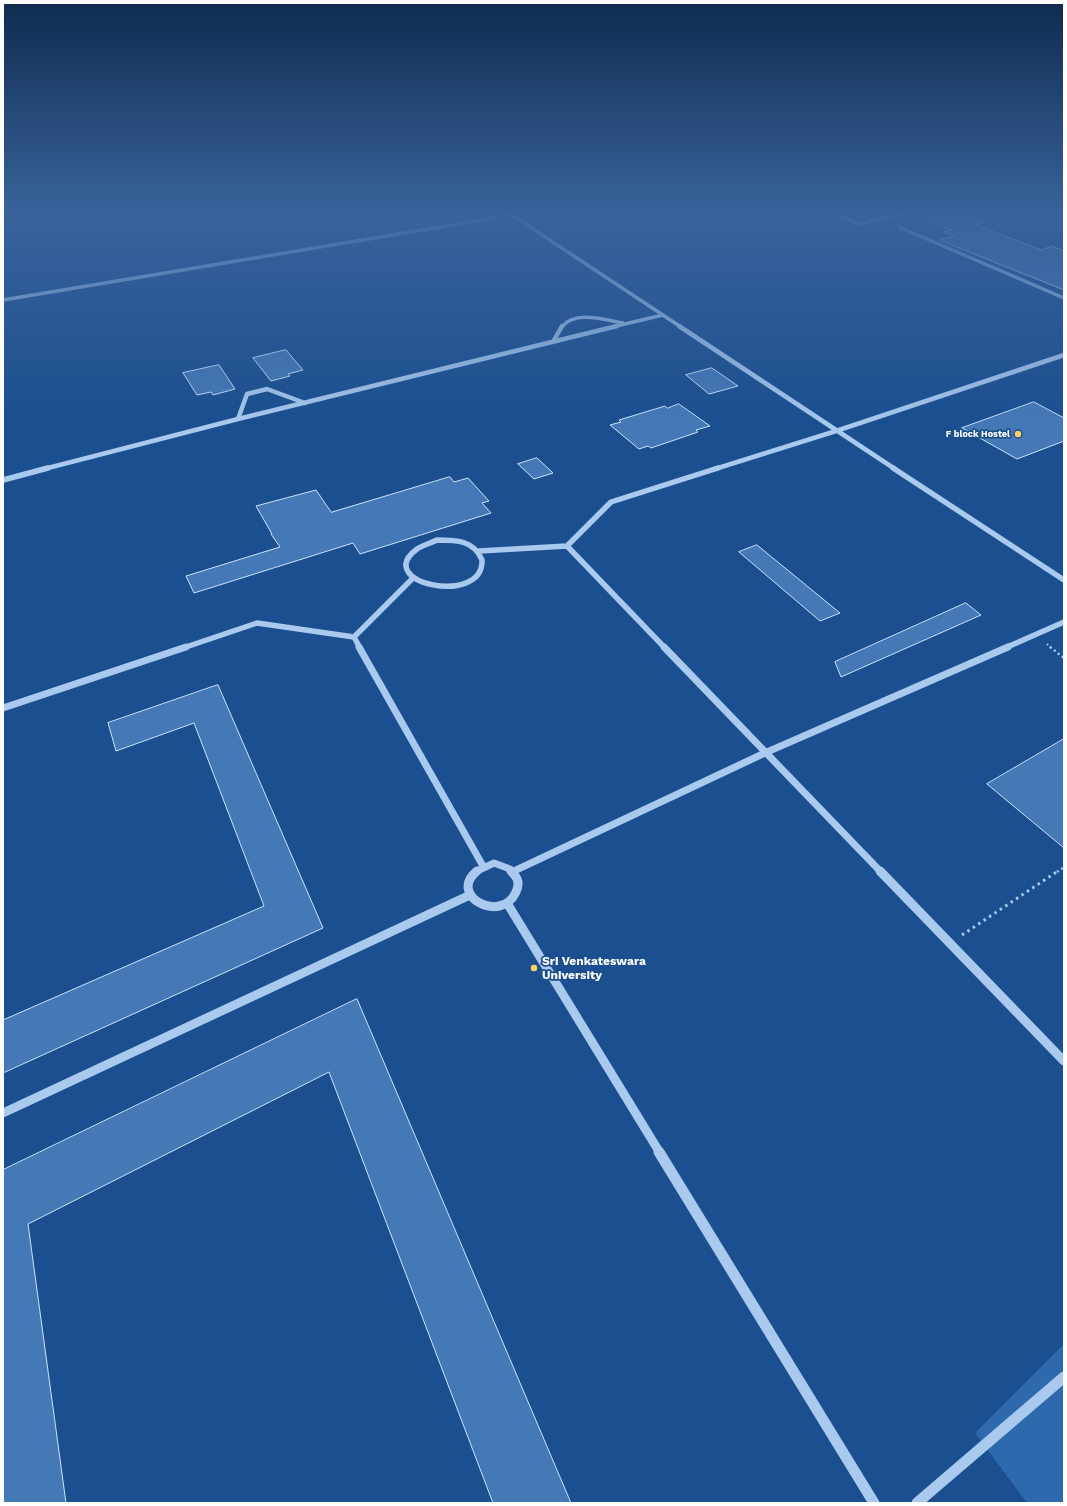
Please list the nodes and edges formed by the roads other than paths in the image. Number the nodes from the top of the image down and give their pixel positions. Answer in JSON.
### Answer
{"nodes":[{"id":1,"x":98,"y":284,"type":"edge"},
{"id":2,"x":617,"y":284,"type":"edge"},
{"id":3,"x":1032,"y":284,"type":"edge"},
{"id":4,"x":1064,"y":298,"type":"edge"},
{"id":5,"x":3,"y":300,"type":"edge"},
{"id":6,"x":663,"y":315,"type":"junction"},
{"id":7,"x":628,"y":324,"type":"junction"},
{"id":8,"x":553,"y":342,"type":"junction"},
{"id":9,"x":1064,"y":354,"type":"edge"},
{"id":10,"x":306,"y":403,"type":"junction"},
{"id":11,"x":238,"y":419,"type":"junction"},
{"id":12,"x":836,"y":431,"type":"junction"},
{"id":13,"x":3,"y":480,"type":"edge"},
{"id":14,"x":567,"y":546,"type":"junction"},
{"id":15,"x":479,"y":551,"type":"junction"},
{"id":16,"x":412,"y":578,"type":"junction"},
{"id":17,"x":1064,"y":580,"type":"edge"},
{"id":18,"x":1064,"y":622,"type":"edge"},
{"id":19,"x":354,"y":637,"type":"junction"},
{"id":20,"x":3,"y":708,"type":"edge"},
{"id":21,"x":767,"y":752,"type":"junction"},
{"id":22,"x":483,"y":866,"type":"junction"},
{"id":23,"x":514,"y":871,"type":"junction"},
{"id":24,"x":470,"y":895,"type":"junction"},
{"id":25,"x":507,"y":903,"type":"junction"},
{"id":26,"x":1064,"y":1061,"type":"edge"},
{"id":27,"x":3,"y":1113,"type":"edge"},
{"id":28,"x":1064,"y":1377,"type":"edge"},
{"id":29,"x":874,"y":1503,"type":"edge"},
{"id":30,"x":917,"y":1503,"type":"edge"}],
"edges":[{"from":1,"to":5,"type":"street"},
{"from":2,"to":6,"type":"street"},
{"from":3,"to":4,"type":"street"},
{"from":6,"to":7,"type":"street"},
{"from":6,"to":12,"type":"street"},
{"from":7,"to":8,"type":"street"},
{"from":7,"to":8,"type":"street"},
{"from":8,"to":10,"type":"street"},
{"from":9,"to":12,"type":"street"},
{"from":10,"to":11,"type":"street"},
{"from":10,"to":11,"type":"street"},
{"from":11,"to":13,"type":"street"},
{"from":12,"to":14,"type":"street"},
{"from":12,"to":17,"type":"street"},
{"from":14,"to":15,"type":"street"},
{"from":14,"to":21,"type":"street"},
{"from":15,"to":16,"type":"street"},
{"from":15,"to":16,"type":"street"},
{"from":16,"to":19,"type":"street"},
{"from":18,"to":21,"type":"street"},
{"from":19,"to":20,"type":"street"},
{"from":19,"to":22,"type":"street"},
{"from":21,"to":23,"type":"street"},
{"from":21,"to":26,"type":"street"},
{"from":22,"to":23,"type":"street"},
{"from":22,"to":24,"type":"street"},
{"from":23,"to":25,"type":"street"},
{"from":24,"to":25,"type":"street"},
{"from":24,"to":27,"type":"street"},
{"from":25,"to":29,"type":"street"},
{"from":28,"to":30,"type":"street"}]}
